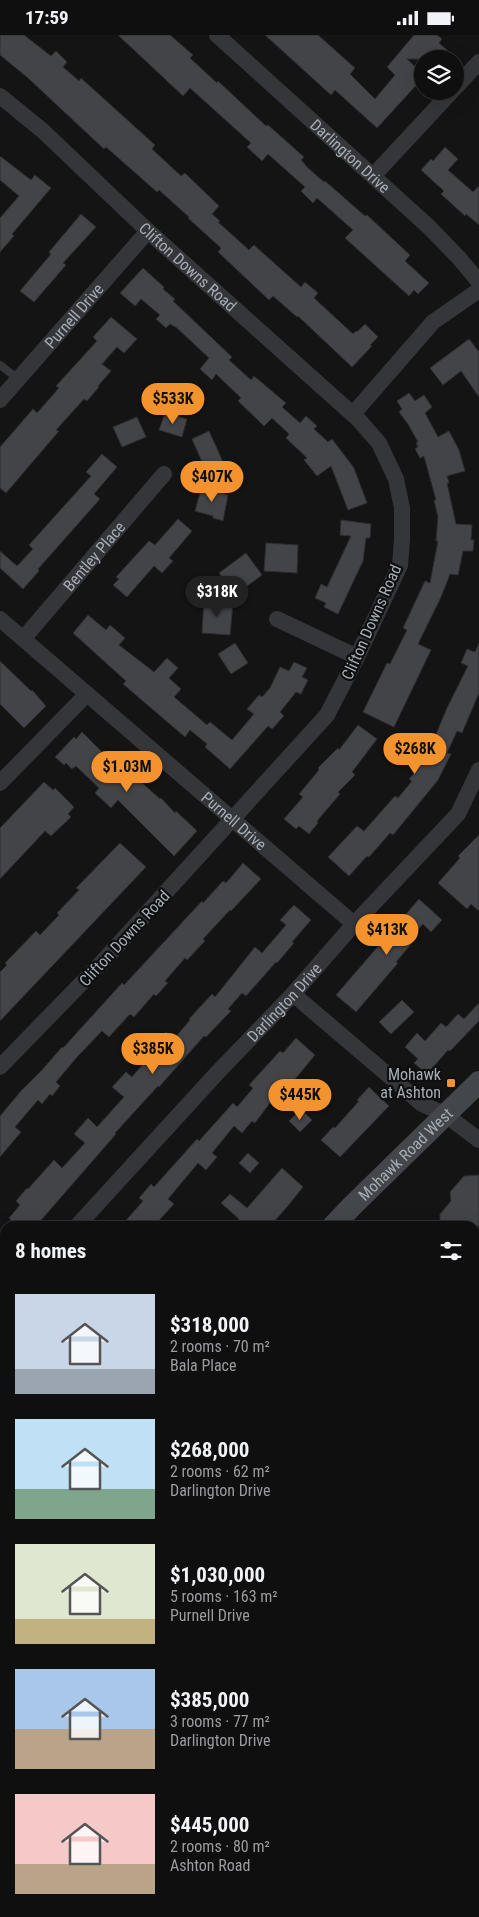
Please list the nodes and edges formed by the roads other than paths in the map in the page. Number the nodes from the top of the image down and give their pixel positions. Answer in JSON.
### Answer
{"nodes":[{"id":1,"x":217,"y":35,"type":"edge"},
{"id":2,"x":479,"y":62,"type":"edge"},
{"id":3,"x":464,"y":79,"type":"edge"},
{"id":4,"x":0,"y":96,"type":"edge"},
{"id":5,"x":444,"y":100,"type":"edge"},
{"id":6,"x":374,"y":176,"type":"junction"},
{"id":7,"x":148,"y":231,"type":"junction"},
{"id":8,"x":479,"y":282,"type":"edge"},
{"id":9,"x":479,"y":290,"type":"edge"},
{"id":10,"x":0,"y":365,"type":"edge"},
{"id":11,"x":18,"y":379,"type":"junction"},
{"id":12,"x":0,"y":400,"type":"edge"},
{"id":13,"x":353,"y":414,"type":"junction"},
{"id":14,"x":164,"y":474,"type":"dead end"},
{"id":15,"x":0,"y":619,"type":"edge"},
{"id":16,"x":277,"y":619,"type":"dead end"},
{"id":17,"x":23,"y":639,"type":"junction"},
{"id":18,"x":357,"y":657,"type":"junction"},
{"id":19,"x":87,"y":694,"type":"junction"},
{"id":20,"x":479,"y":770,"type":"edge"},
{"id":21,"x":0,"y":783,"type":"edge"},
{"id":22,"x":234,"y":819,"type":"junction"},
{"id":23,"x":354,"y":924,"type":"junction"},
{"id":24,"x":293,"y":994,"type":"junction"},
{"id":25,"x":0,"y":1067,"type":"edge"},
{"id":26,"x":479,"y":1082,"type":"edge"},
{"id":27,"x":446,"y":1115,"type":"junction"},
{"id":28,"x":479,"y":1140,"type":"edge"},
{"id":29,"x":82,"y":1221,"type":"edge"},
{"id":30,"x":338,"y":1221,"type":"edge"}],
"edges":[{"from":1,"to":6,"type":"street","name":"Darlington Drive"},
{"from":2,"to":3,"type":"street"},
{"from":4,"to":7,"type":"street","name":"Clifton Downs Road"},
{"from":5,"to":6,"type":"street"},
{"from":6,"to":8,"type":"street","name":"Darlington Drive"},
{"from":7,"to":11,"type":"street","name":"Purnell Drive"},
{"from":7,"to":13,"type":"street","name":"Clifton Downs Road"},
{"from":9,"to":13,"type":"street"},
{"from":10,"to":11,"type":"lane"},
{"from":11,"to":12,"type":"street","name":"Purnell Drive"},
{"from":13,"to":18,"type":"street","name":"Clifton Downs Road"},
{"from":14,"to":17,"type":"street","name":"Bentley Place"},
{"from":15,"to":17,"type":"street","name":"Purnell Drive"},
{"from":16,"to":18,"type":"street"},
{"from":17,"to":19,"type":"street","name":"Purnell Drive"},
{"from":18,"to":22,"type":"street","name":"Clifton Downs Road"},
{"from":19,"to":21,"type":"street"},
{"from":19,"to":22,"type":"street","name":"Purnell Drive"},
{"from":20,"to":23,"type":"street","name":"Darlington Drive"},
{"from":22,"to":23,"type":"street","name":"Purnell Drive"},
{"from":22,"to":25,"type":"street","name":"Clifton Downs Road"},
{"from":23,"to":24,"type":"street","name":"Darlington Drive"},
{"from":24,"to":27,"type":"street"},
{"from":24,"to":29,"type":"street","name":"Darlington Drive"},
{"from":26,"to":27,"type":"main road","name":"Mohawk Road West"},
{"from":27,"to":28,"type":"street"},
{"from":27,"to":30,"type":"main road","name":"Mohawk Road West"}]}
